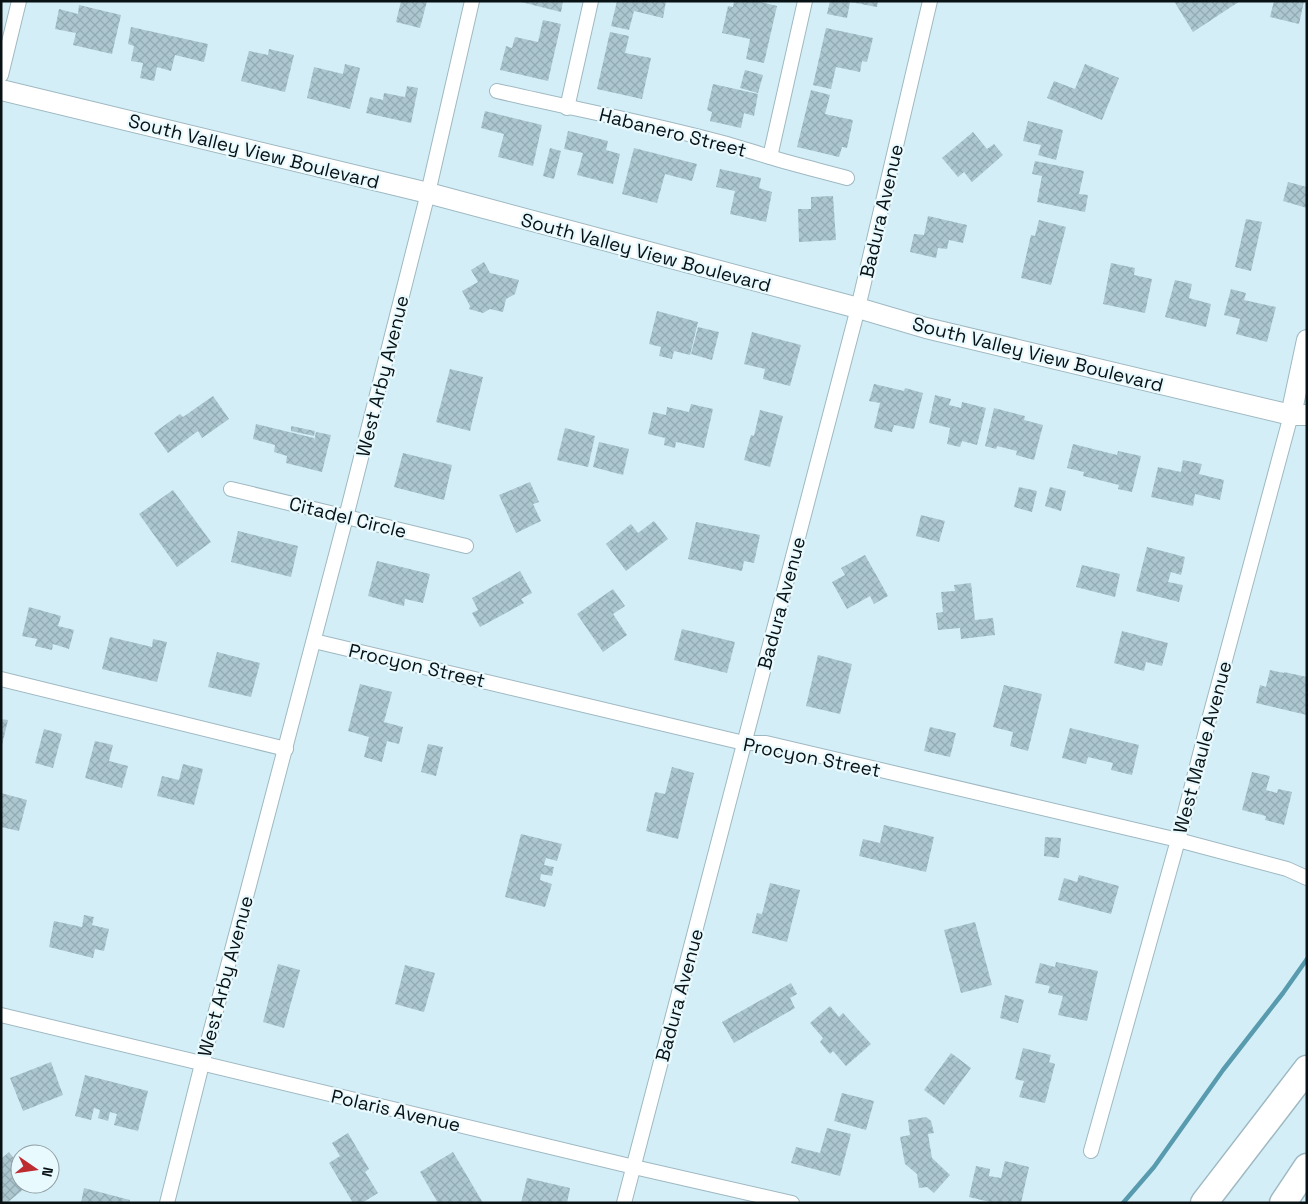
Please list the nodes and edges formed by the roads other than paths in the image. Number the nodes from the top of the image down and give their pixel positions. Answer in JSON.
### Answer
{"nodes":[{"id":1,"x":19,"y":1,"type":"edge"},
{"id":2,"x":472,"y":1,"type":"edge"},
{"id":3,"x":591,"y":1,"type":"edge"},
{"id":4,"x":804,"y":1,"type":"edge"},
{"id":5,"x":930,"y":1,"type":"edge"},
{"id":6,"x":1,"y":75,"type":"edge"},
{"id":7,"x":1,"y":90,"type":"edge"},
{"id":8,"x":497,"y":91,"type":"dead end"},
{"id":9,"x":567,"y":108,"type":"junction"},
{"id":10,"x":770,"y":157,"type":"junction"},
{"id":11,"x":847,"y":178,"type":"dead end"},
{"id":12,"x":428,"y":193,"type":"junction"},
{"id":13,"x":858,"y":308,"type":"junction"},
{"id":14,"x":1307,"y":340,"type":"edge"},
{"id":15,"x":1301,"y":419,"type":"edge"},
{"id":16,"x":231,"y":489,"type":"dead end"},
{"id":17,"x":346,"y":517,"type":"junction"},
{"id":18,"x":466,"y":546,"type":"dead end"},
{"id":19,"x":314,"y":641,"type":"junction"},
{"id":20,"x":1,"y":678,"type":"edge"},
{"id":21,"x":744,"y":743,"type":"junction"},
{"id":22,"x":286,"y":749,"type":"junction"},
{"id":23,"x":1178,"y":840,"type":"junction"},
{"id":24,"x":1307,"y":878,"type":"edge"},
{"id":25,"x":1,"y":1015,"type":"edge"},
{"id":26,"x":202,"y":1064,"type":"junction"},
{"id":27,"x":1307,"y":1069,"type":"edge"},
{"id":28,"x":1091,"y":1151,"type":"dead end"},
{"id":29,"x":1307,"y":1166,"type":"edge"},
{"id":30,"x":634,"y":1167,"type":"junction"},
{"id":31,"x":167,"y":1203,"type":"edge"},
{"id":32,"x":624,"y":1203,"type":"edge"},
{"id":33,"x":792,"y":1203,"type":"edge"},
{"id":34,"x":1204,"y":1203,"type":"edge"},
{"id":35,"x":1283,"y":1203,"type":"edge"}],
"edges":[{"from":1,"to":6,"type":"street"},
{"from":2,"to":12,"type":"street","name":"West Arby Avenue"},
{"from":3,"to":9,"type":"street"},
{"from":4,"to":10,"type":"street"},
{"from":5,"to":13,"type":"street","name":"Badura Avenue"},
{"from":7,"to":12,"type":"main road","name":"South Valley View Boulevard"},
{"from":8,"to":9,"type":"street","name":"Habanero Street"},
{"from":9,"to":10,"type":"street","name":"Habanero Street"},
{"from":10,"to":11,"type":"street","name":"Habanero Street"},
{"from":12,"to":13,"type":"main road","name":"South Valley View Boulevard"},
{"from":12,"to":17,"type":"street","name":"West Arby Avenue"},
{"from":13,"to":15,"type":"main road","name":"South Valley View Boulevard"},
{"from":13,"to":21,"type":"street","name":"Badura Avenue"},
{"from":14,"to":15,"type":"main road","name":"West Maule Avenue"},
{"from":15,"to":23,"type":"street","name":"West Maule Avenue"},
{"from":16,"to":17,"type":"street","name":"Citadel Circle"},
{"from":17,"to":18,"type":"street","name":"Citadel Circle"},
{"from":17,"to":19,"type":"street","name":"West Arby Avenue"},
{"from":19,"to":21,"type":"street","name":"Procyon Street"},
{"from":19,"to":22,"type":"street","name":"West Arby Avenue"},
{"from":20,"to":22,"type":"street"},
{"from":21,"to":23,"type":"street","name":"Procyon Street"},
{"from":21,"to":30,"type":"street","name":"Badura Avenue"},
{"from":22,"to":26,"type":"street","name":"West Arby Avenue"},
{"from":23,"to":24,"type":"street","name":"Procyon Street"},
{"from":23,"to":28,"type":"street","name":"West Maule Avenue"},
{"from":25,"to":26,"type":"street","name":"Polaris Avenue"},
{"from":26,"to":30,"type":"street","name":"Polaris Avenue"},
{"from":26,"to":31,"type":"street","name":"West Arby Avenue"},
{"from":27,"to":34,"type":"highway"},
{"from":29,"to":35,"type":"highway"},
{"from":30,"to":32,"type":"street","name":"Badura Avenue"},
{"from":30,"to":33,"type":"street","name":"Polaris Avenue"}]}
